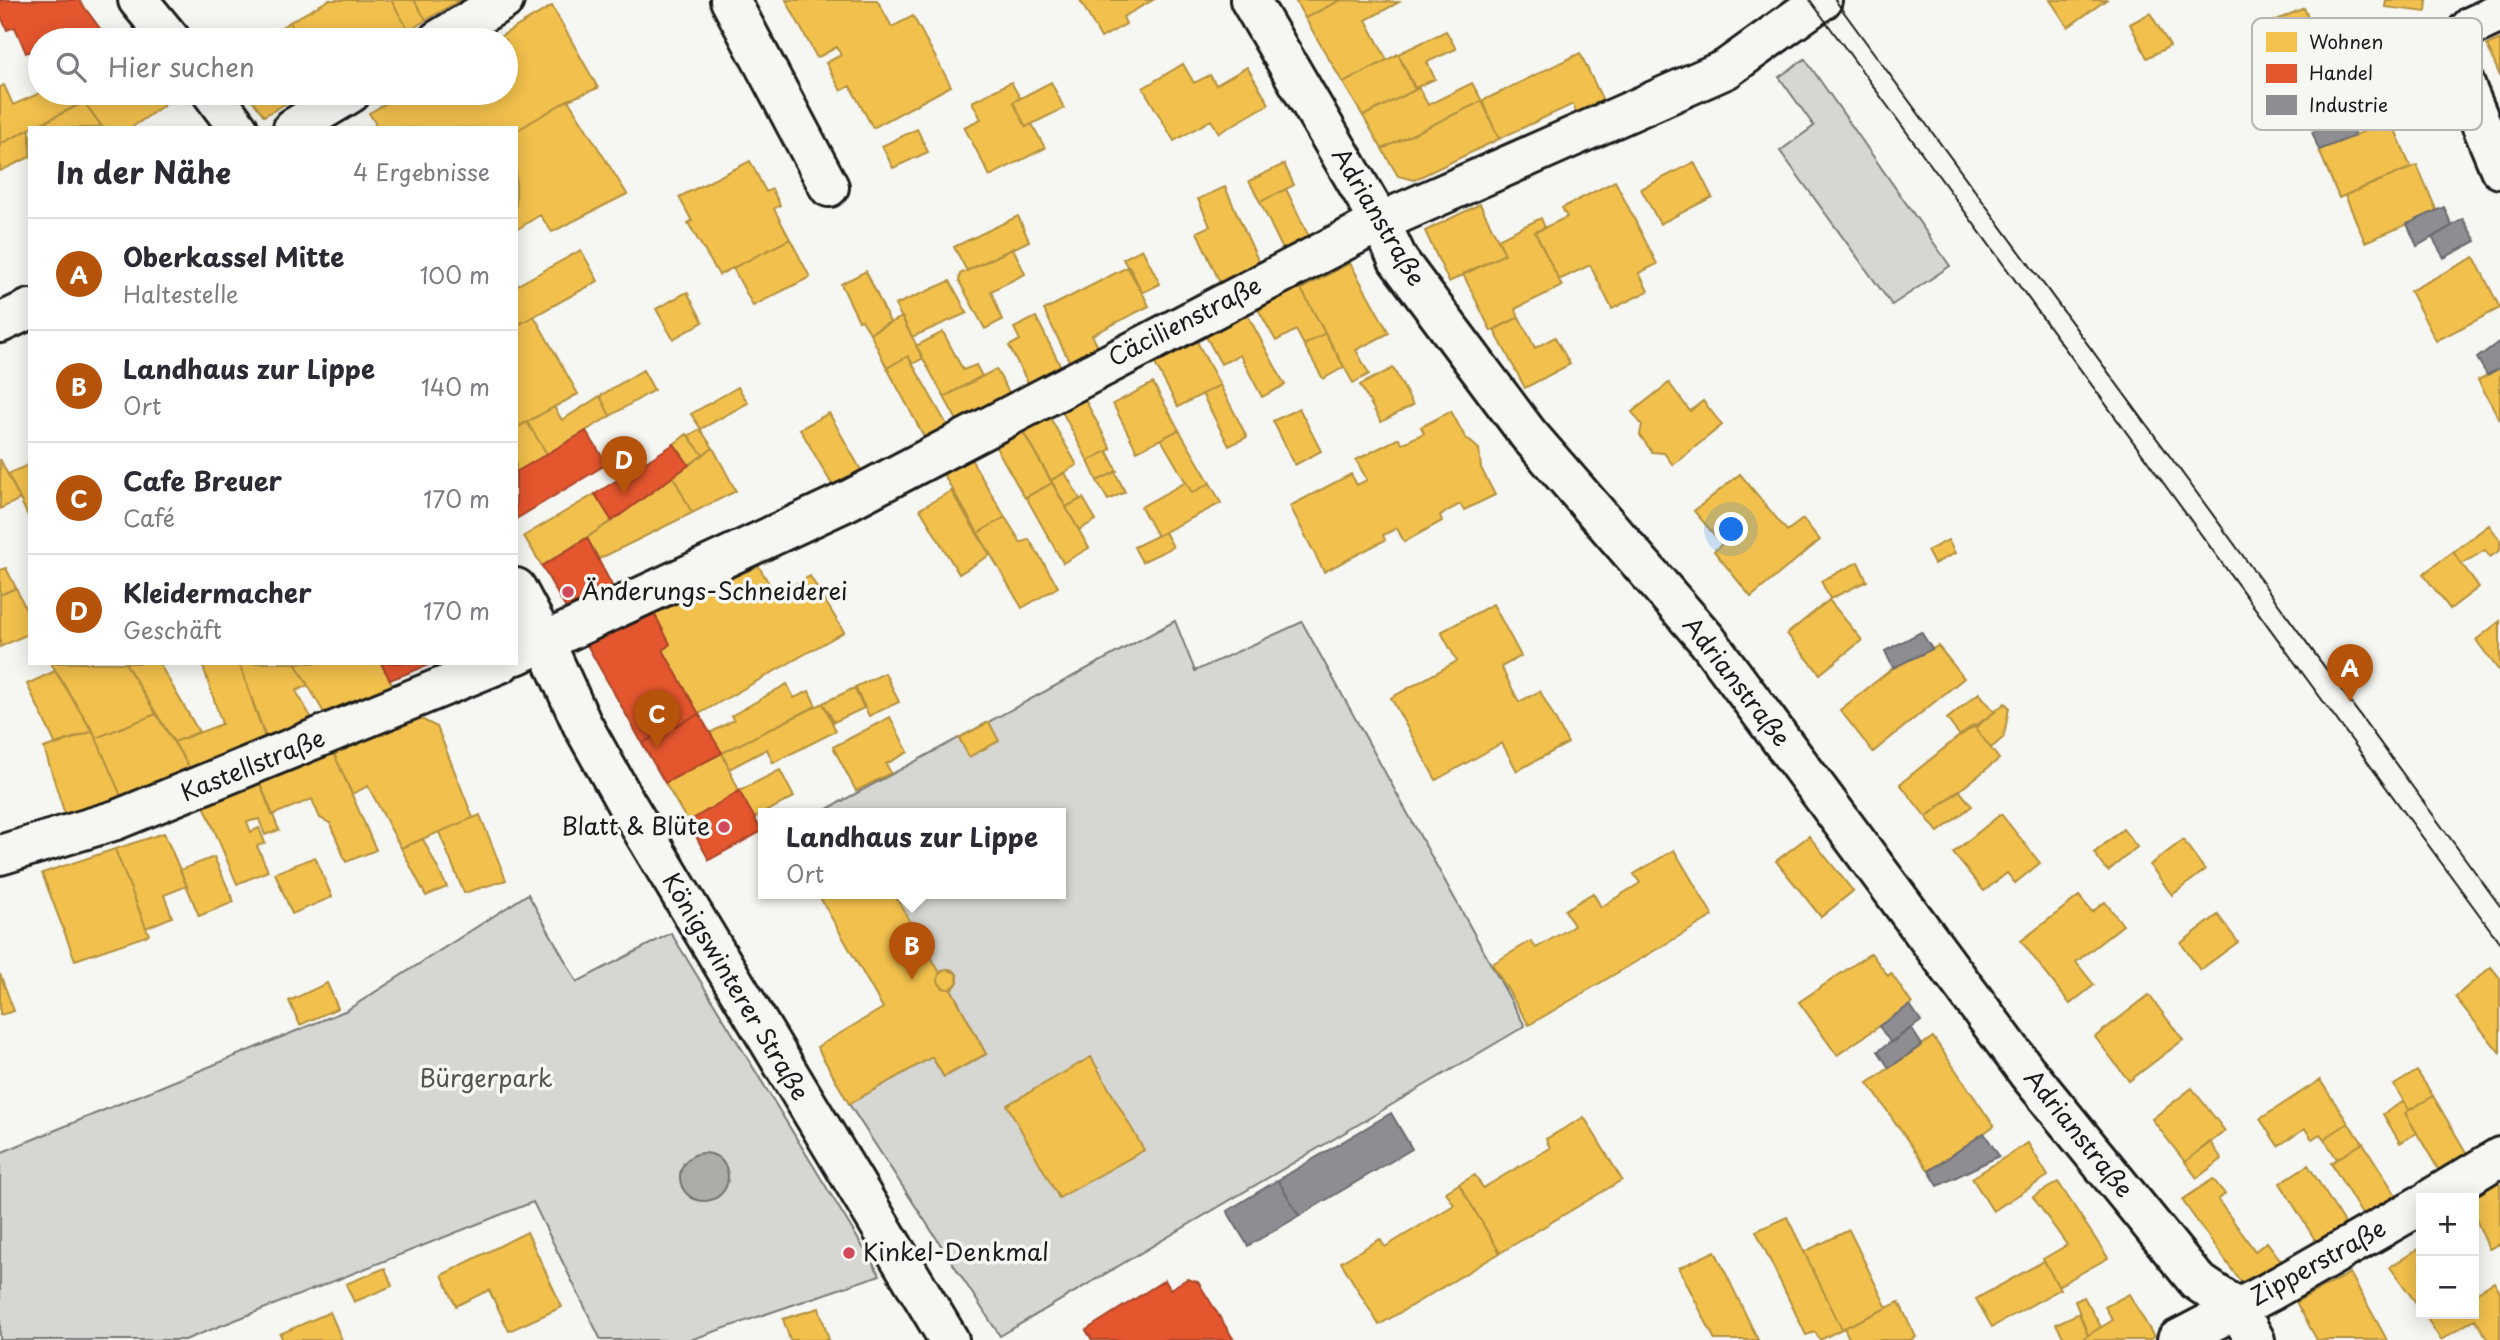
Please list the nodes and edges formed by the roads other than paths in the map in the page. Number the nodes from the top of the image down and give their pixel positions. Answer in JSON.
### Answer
{"nodes":[{"id":1,"x":138,"y":0,"type":"edge"},
{"id":2,"x":504,"y":0,"type":"edge"},
{"id":3,"x":730,"y":0,"type":"edge"},
{"id":4,"x":1250,"y":0,"type":"edge"},
{"id":5,"x":1822,"y":0,"type":"edge"},
{"id":6,"x":2500,"y":13,"type":"edge"},
{"id":7,"x":2482,"y":21,"type":"edge"},
{"id":8,"x":160,"y":28,"type":"edge"},
{"id":9,"x":458,"y":28,"type":"edge"},
{"id":10,"x":221,"y":105,"type":"edge"},
{"id":11,"x":331,"y":105,"type":"edge"},
{"id":12,"x":237,"y":126,"type":"edge"},
{"id":13,"x":296,"y":126,"type":"edge"},
{"id":14,"x":2482,"y":126,"type":"edge"},
{"id":15,"x":2500,"y":169,"type":"edge"},
{"id":16,"x":829,"y":187,"type":"dead end"},
{"id":17,"x":1380,"y":222,"type":"junction"},
{"id":18,"x":28,"y":310,"type":"edge"},
{"id":19,"x":0,"y":323,"type":"edge"},
{"id":20,"x":518,"y":597,"type":"edge"},
{"id":21,"x":530,"y":648,"type":"edge"},
{"id":22,"x":496,"y":665,"type":"edge"},
{"id":23,"x":0,"y":855,"type":"edge"},
{"id":24,"x":2500,"y":1157,"type":"edge"},
{"id":25,"x":2440,"y":1193,"type":"edge"},
{"id":26,"x":2416,"y":1208,"type":"edge"},
{"id":27,"x":2246,"y":1324,"type":"edge"},
{"id":28,"x":949,"y":1340,"type":"edge"},
{"id":29,"x":2177,"y":1340,"type":"edge"}],
"edges":[{"from":1,"to":8,"type":"street"},
{"from":2,"to":9,"type":"street"},
{"from":3,"to":16,"type":"street"},
{"from":4,"to":17,"type":"street","name":"Adrianstraße"},
{"from":5,"to":17,"type":"street","name":"Cäcilienstraße"},
{"from":6,"to":7,"type":"street"},
{"from":10,"to":12,"type":"street"},
{"from":11,"to":13,"type":"street"},
{"from":14,"to":15,"type":"street"},
{"from":17,"to":21,"type":"street","name":"Cäcilienstraße"},
{"from":17,"to":27,"type":"street","name":"Adrianstraße"},
{"from":18,"to":19,"type":"street"},
{"from":20,"to":21,"type":"street","name":"Königswinterer Straße"},
{"from":21,"to":28,"type":"street","name":"Königswinterer Straße"},
{"from":22,"to":23,"type":"street","name":"Kastellstraße"},
{"from":24,"to":25,"type":"street"},
{"from":26,"to":27,"type":"street","name":"Zipperstraße"},
{"from":27,"to":29,"type":"street","name":"Zipperstraße"}]}
